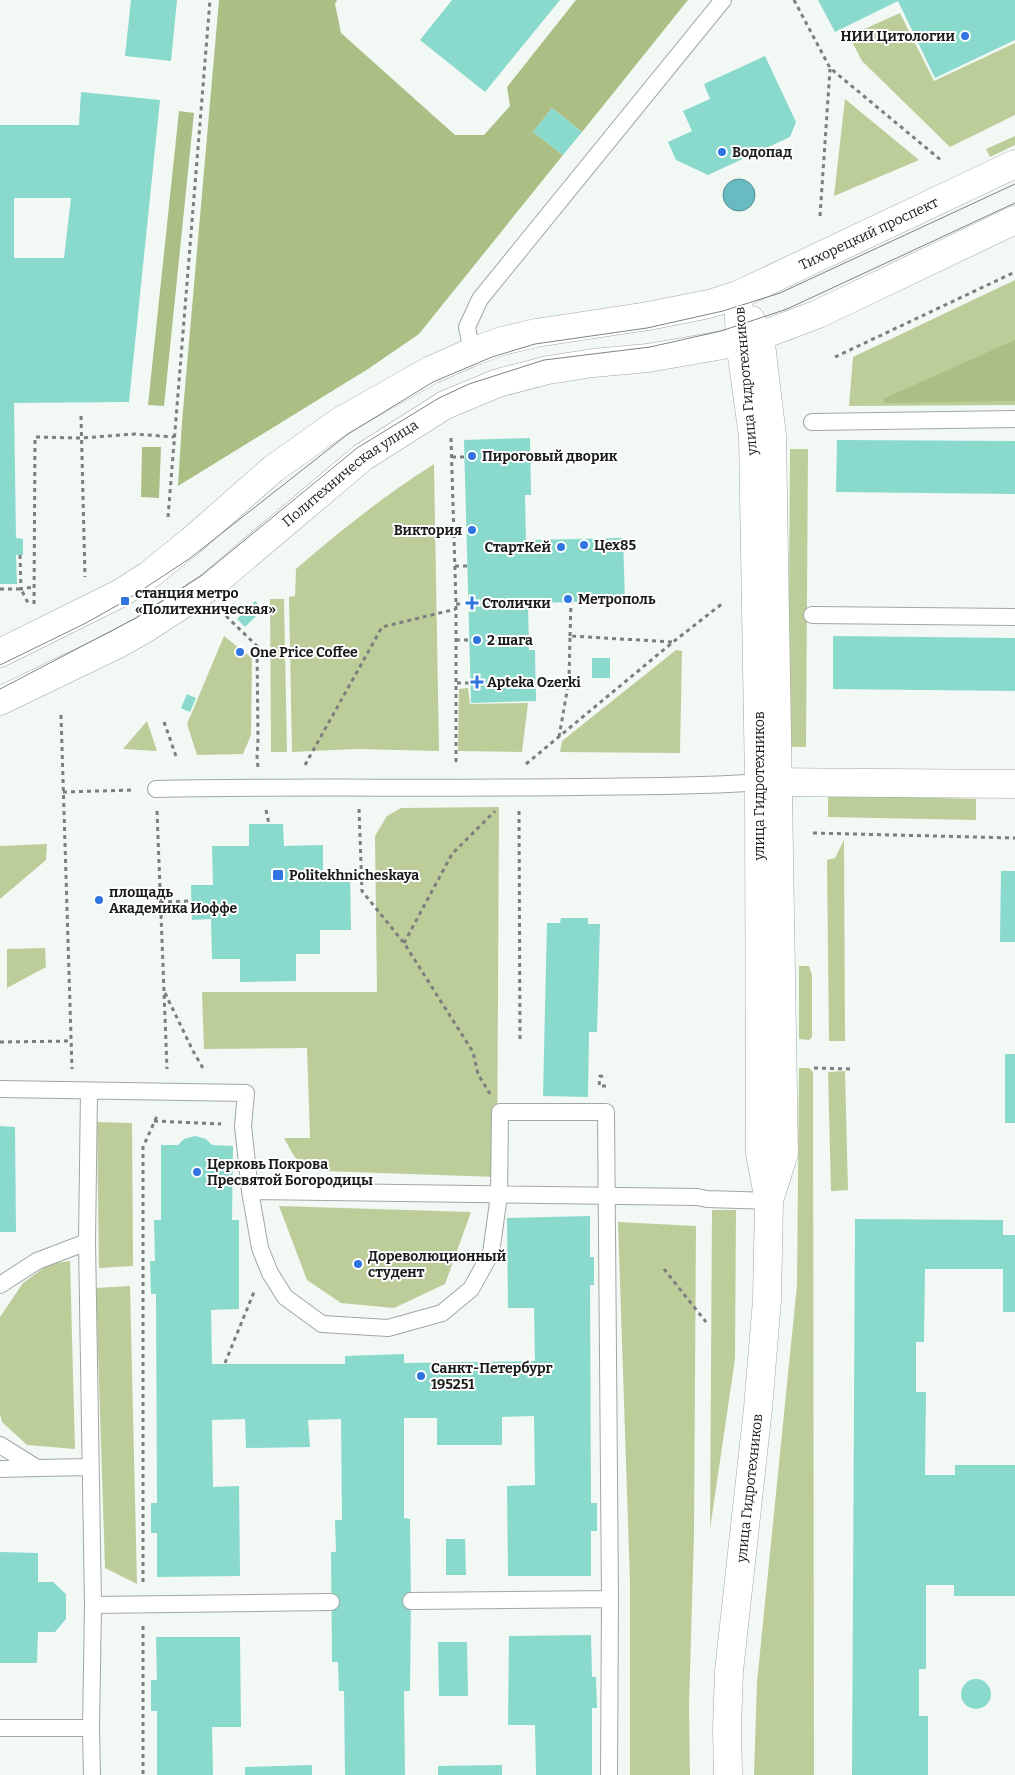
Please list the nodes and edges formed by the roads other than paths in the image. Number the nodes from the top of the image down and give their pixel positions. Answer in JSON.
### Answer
{"nodes":[{"id":1,"x":723,"y":0,"type":"edge"},
{"id":2,"x":1015,"y":164,"type":"edge"},
{"id":3,"x":1015,"y":220,"type":"edge"},
{"id":4,"x":730,"y":298,"type":"junction"},
{"id":5,"x":750,"y":339,"type":"junction"},
{"id":6,"x":472,"y":352,"type":"junction"},
{"id":7,"x":1015,"y":419,"type":"edge"},
{"id":8,"x":812,"y":422,"type":"dead end"},
{"id":9,"x":812,"y":615,"type":"dead end"},
{"id":10,"x":1015,"y":617,"type":"edge"},
{"id":11,"x":0,"y":653,"type":"edge"},
{"id":12,"x":0,"y":701,"type":"edge"},
{"id":13,"x":769,"y":782,"type":"junction"},
{"id":14,"x":1015,"y":784,"type":"edge"},
{"id":15,"x":156,"y":789,"type":"road end"},
{"id":16,"x":0,"y":1089,"type":"edge"},
{"id":17,"x":89,"y":1091,"type":"junction"},
{"id":18,"x":250,"y":1191,"type":"junction"},
{"id":19,"x":499,"y":1195,"type":"junction"},
{"id":20,"x":608,"y":1196,"type":"junction"},
{"id":21,"x":769,"y":1201,"type":"junction"},
{"id":22,"x":87,"y":1242,"type":"junction"},
{"id":23,"x":0,"y":1285,"type":"edge"},
{"id":24,"x":0,"y":1445,"type":"edge"},
{"id":25,"x":90,"y":1467,"type":"junction"},
{"id":26,"x":37,"y":1468,"type":"junction"},
{"id":27,"x":0,"y":1469,"type":"edge"},
{"id":28,"x":610,"y":1599,"type":"junction"},
{"id":29,"x":411,"y":1601,"type":"dead end"},
{"id":30,"x":332,"y":1602,"type":"dead end"},
{"id":31,"x":93,"y":1605,"type":"junction"},
{"id":32,"x":0,"y":1728,"type":"edge"},
{"id":33,"x":91,"y":1728,"type":"junction"},
{"id":34,"x":92,"y":1775,"type":"edge"},
{"id":35,"x":609,"y":1775,"type":"edge"},
{"id":36,"x":728,"y":1775,"type":"edge"}],
"edges":[{"from":1,"to":6,"type":"lane"},
{"from":2,"to":4,"type":"main road","name":"Тихорецкий проспект"},
{"from":3,"to":5,"type":"main road"},
{"from":4,"to":5,"type":"main road","name":"улица Гидротехников"},
{"from":4,"to":6,"type":"main road"},
{"from":5,"to":12,"type":"main road","name":"Политехническая улица"},
{"from":5,"to":13,"type":"main road","name":"улица Гидротехников"},
{"from":6,"to":11,"type":"main road"},
{"from":7,"to":8,"type":"lane"},
{"from":9,"to":10,"type":"lane"},
{"from":13,"to":14,"type":"main road"},
{"from":13,"to":15,"type":"lane"},
{"from":13,"to":21,"type":"main road","name":"улица Гидротехников"},
{"from":16,"to":17,"type":"lane"},
{"from":17,"to":18,"type":"lane"},
{"from":17,"to":22,"type":"lane"},
{"from":18,"to":19,"type":"lane"},
{"from":18,"to":19,"type":"lane"},
{"from":19,"to":20,"type":"lane"},
{"from":19,"to":20,"type":"lane"},
{"from":20,"to":21,"type":"lane"},
{"from":20,"to":28,"type":"lane"},
{"from":21,"to":36,"type":"main road","name":"улица Гидротехников"},
{"from":22,"to":23,"type":"lane"},
{"from":22,"to":25,"type":"lane"},
{"from":24,"to":26,"type":"lane"},
{"from":25,"to":26,"type":"lane"},
{"from":25,"to":31,"type":"lane"},
{"from":26,"to":27,"type":"lane"},
{"from":28,"to":29,"type":"lane"},
{"from":28,"to":35,"type":"lane"},
{"from":30,"to":31,"type":"lane"},
{"from":31,"to":33,"type":"lane"},
{"from":32,"to":33,"type":"lane"},
{"from":33,"to":34,"type":"lane"}]}
